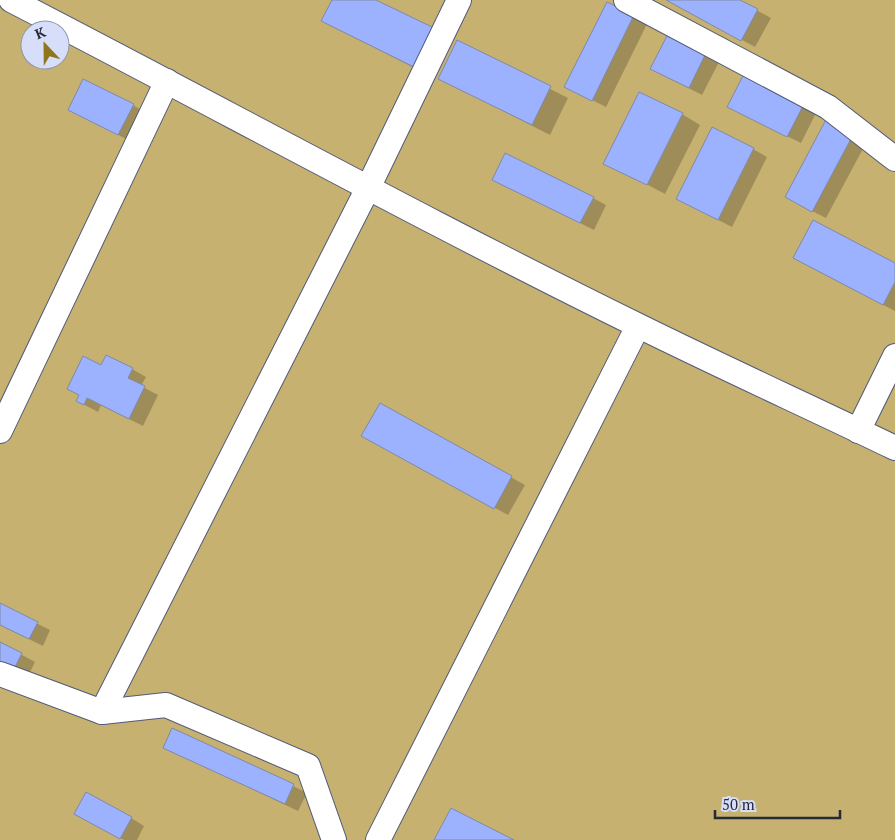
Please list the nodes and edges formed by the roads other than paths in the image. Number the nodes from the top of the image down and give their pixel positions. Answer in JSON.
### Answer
{"nodes":[{"id":1,"x":11,"y":0,"type":"edge"},
{"id":2,"x":459,"y":0,"type":"edge"},
{"id":3,"x":626,"y":0,"type":"edge"},
{"id":4,"x":167,"y":81,"type":"junction"},
{"id":5,"x":895,"y":159,"type":"edge"},
{"id":6,"x":368,"y":188,"type":"junction"},
{"id":7,"x":638,"y":326,"type":"junction"},
{"id":8,"x":895,"y":356,"type":"edge"},
{"id":9,"x":0,"y":431,"type":"edge"},
{"id":10,"x":858,"y":431,"type":"junction"},
{"id":11,"x":895,"y":448,"type":"edge"},
{"id":12,"x":0,"y":674,"type":"edge"},
{"id":13,"x":102,"y":712,"type":"junction"},
{"id":14,"x":334,"y":840,"type":"edge"},
{"id":15,"x":378,"y":840,"type":"edge"}],
"edges":[{"from":1,"to":4,"type":"street"},
{"from":2,"to":6,"type":"street"},
{"from":3,"to":5,"type":"street"},
{"from":4,"to":6,"type":"street"},
{"from":4,"to":9,"type":"street"},
{"from":6,"to":7,"type":"street"},
{"from":6,"to":13,"type":"street"},
{"from":7,"to":10,"type":"street"},
{"from":7,"to":15,"type":"street"},
{"from":8,"to":10,"type":"street"},
{"from":10,"to":11,"type":"street"},
{"from":12,"to":13,"type":"street"},
{"from":13,"to":14,"type":"street"}]}
